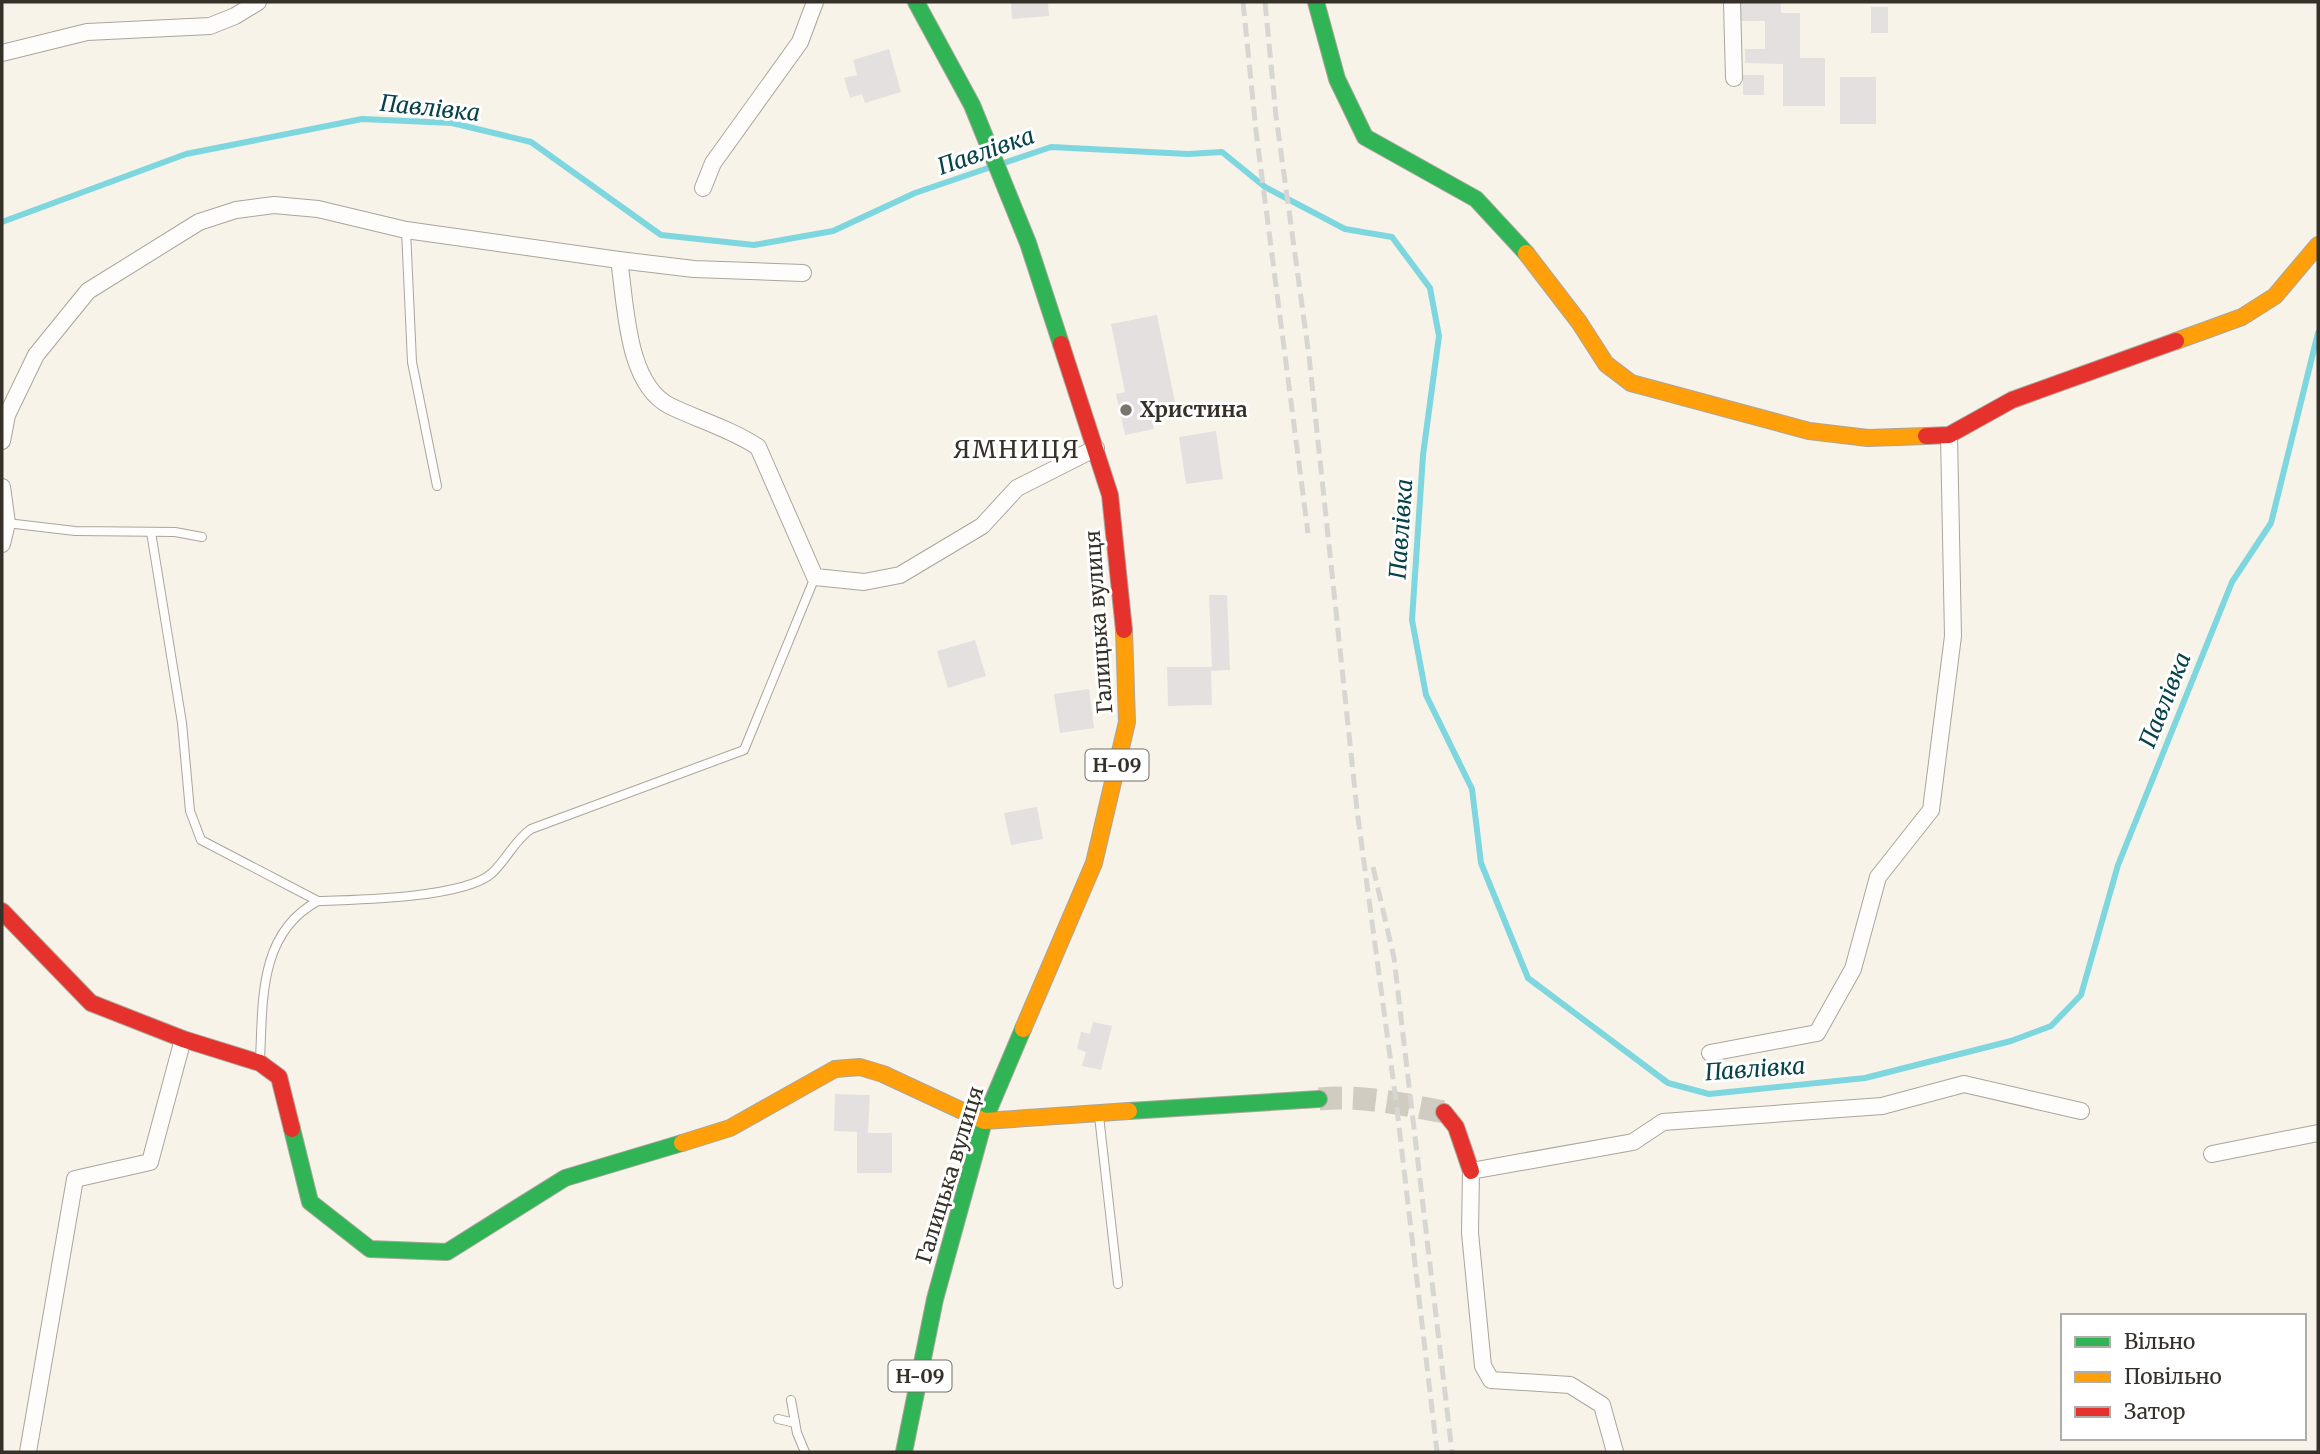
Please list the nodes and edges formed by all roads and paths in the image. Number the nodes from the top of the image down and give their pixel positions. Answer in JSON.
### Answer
{"nodes":[{"id":1,"x":258,"y":2,"type":"edge"},
{"id":2,"x":815,"y":2,"type":"edge"},
{"id":3,"x":916,"y":2,"type":"edge"},
{"id":4,"x":1316,"y":2,"type":"edge"},
{"id":5,"x":1732,"y":2,"type":"edge"},
{"id":6,"x":2,"y":52,"type":"edge"},
{"id":7,"x":1734,"y":78,"type":"dead end"},
{"id":8,"x":703,"y":188,"type":"dead end"},
{"id":9,"x":406,"y":230,"type":"junction"},
{"id":10,"x":2318,"y":245,"type":"edge"},
{"id":11,"x":619,"y":260,"type":"junction"},
{"id":12,"x":803,"y":274,"type":"dead end"},
{"id":13,"x":1950,"y":435,"type":"junction"},
{"id":14,"x":2,"y":441,"type":"edge"},
{"id":15,"x":1097,"y":447,"type":"junction"},
{"id":16,"x":437,"y":485,"type":"dead end"},
{"id":17,"x":2,"y":487,"type":"edge"},
{"id":18,"x":7,"y":523,"type":"junction"},
{"id":19,"x":151,"y":531,"type":"junction"},
{"id":20,"x":202,"y":537,"type":"dead end"},
{"id":21,"x":2,"y":544,"type":"edge"},
{"id":22,"x":815,"y":577,"type":"junction"},
{"id":23,"x":318,"y":901,"type":"junction"},
{"id":24,"x":2,"y":911,"type":"edge"},
{"id":25,"x":183,"y":1039,"type":"junction"},
{"id":26,"x":1710,"y":1053,"type":"dead end"},
{"id":27,"x":260,"y":1063,"type":"junction"},
{"id":28,"x":1319,"y":1099,"type":"tunnel mouth"},
{"id":29,"x":2081,"y":1111,"type":"dead end"},
{"id":30,"x":1444,"y":1112,"type":"dead end"},
{"id":31,"x":1099,"y":1113,"type":"junction"},
{"id":32,"x":984,"y":1121,"type":"junction"},
{"id":33,"x":2318,"y":1133,"type":"edge"},
{"id":34,"x":2212,"y":1154,"type":"dead end"},
{"id":35,"x":1471,"y":1171,"type":"junction"},
{"id":36,"x":1118,"y":1284,"type":"dead end"},
{"id":37,"x":791,"y":1399,"type":"dead end"},
{"id":38,"x":778,"y":1419,"type":"dead end"},
{"id":39,"x":795,"y":1423,"type":"junction"},
{"id":40,"x":28,"y":1452,"type":"edge"},
{"id":41,"x":805,"y":1452,"type":"edge"},
{"id":42,"x":905,"y":1452,"type":"edge"},
{"id":43,"x":1615,"y":1452,"type":"edge"}],
"edges":[{"from":1,"to":6,"type":"street"},
{"from":2,"to":8,"type":"street"},
{"from":3,"to":15,"type":"street","name":"Галицька вулиця","number":"Н-09"},
{"from":4,"to":13,"type":"street"},
{"from":5,"to":7,"type":"street"},
{"from":9,"to":11,"type":"street"},
{"from":9,"to":14,"type":"street"},
{"from":9,"to":16,"type":"lane"},
{"from":10,"to":13,"type":"street"},
{"from":11,"to":12,"type":"street"},
{"from":11,"to":22,"type":"street"},
{"from":13,"to":26,"type":"street"},
{"from":15,"to":22,"type":"street"},
{"from":15,"to":32,"type":"street","name":"Галицька вулиця","number":"Н-09"},
{"from":17,"to":18,"type":"street"},
{"from":18,"to":19,"type":"lane"},
{"from":18,"to":21,"type":"street"},
{"from":19,"to":20,"type":"lane"},
{"from":19,"to":23,"type":"lane"},
{"from":22,"to":23,"type":"lane"},
{"from":23,"to":27,"type":"lane"},
{"from":24,"to":25,"type":"street"},
{"from":25,"to":27,"type":"street"},
{"from":25,"to":40,"type":"street"},
{"from":27,"to":32,"type":"street"},
{"from":28,"to":31,"type":"street"},
{"from":29,"to":35,"type":"street"},
{"from":30,"to":35,"type":"street"},
{"from":31,"to":32,"type":"street"},
{"from":31,"to":36,"type":"lane"},
{"from":32,"to":42,"type":"street","name":"Галицька вулиця","number":"Н-09"},
{"from":33,"to":34,"type":"street"},
{"from":35,"to":43,"type":"street"},
{"from":37,"to":39,"type":"lane"},
{"from":38,"to":39,"type":"lane"},
{"from":39,"to":41,"type":"lane"}]}
